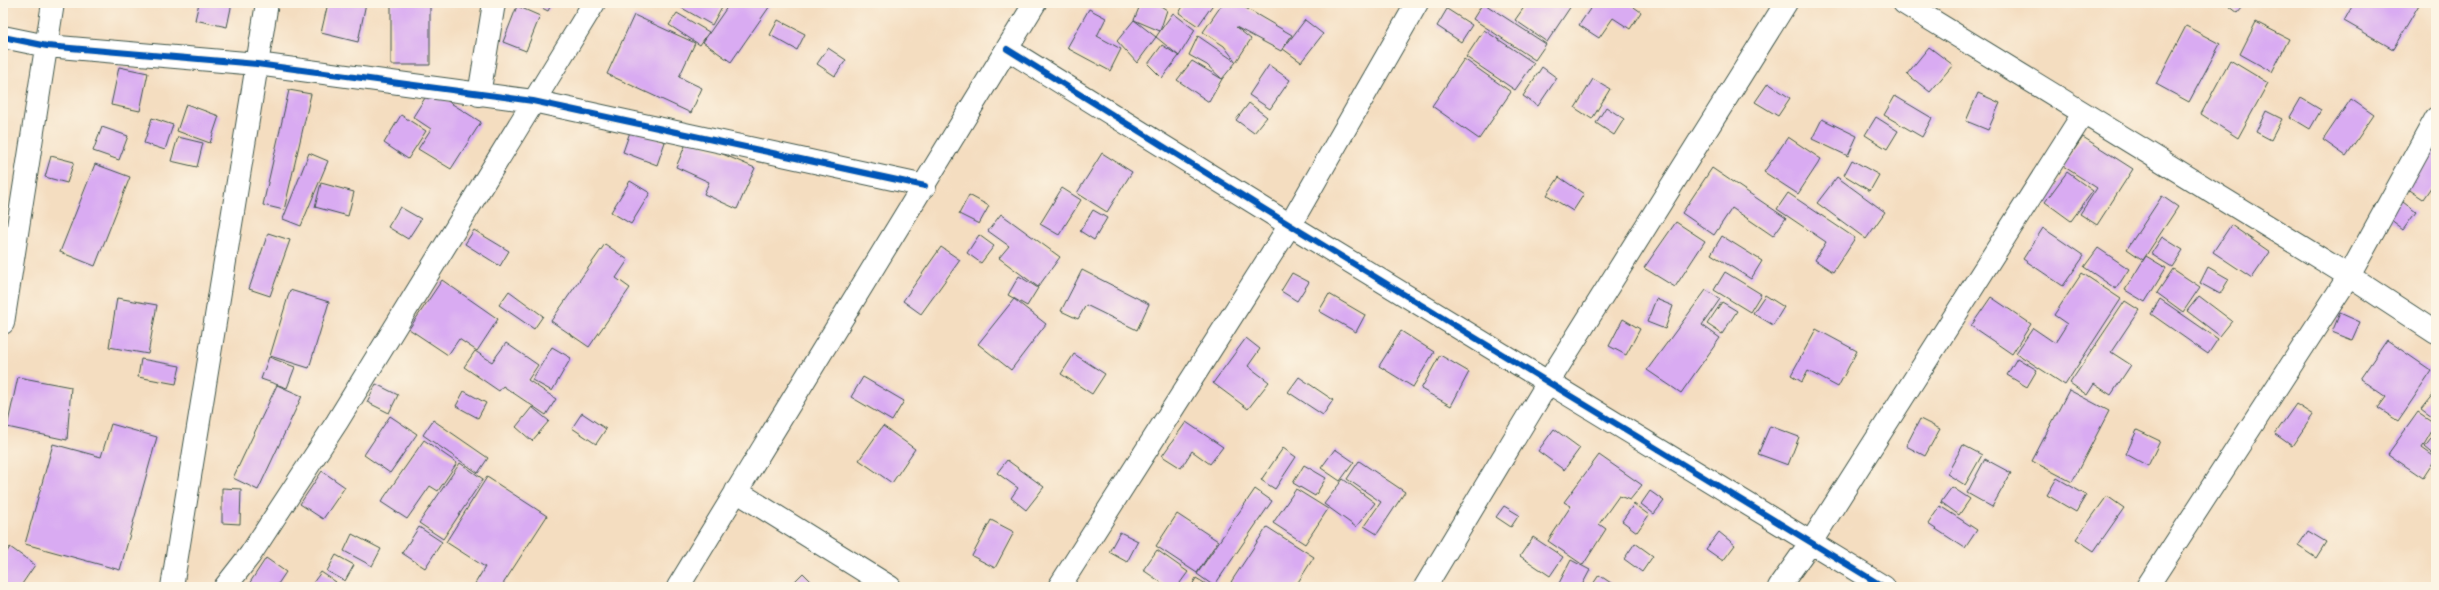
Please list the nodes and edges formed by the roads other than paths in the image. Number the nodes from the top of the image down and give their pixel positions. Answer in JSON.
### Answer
{"nodes":[{"id":1,"x":53,"y":3,"type":"edge"},
{"id":2,"x":267,"y":3,"type":"edge"},
{"id":3,"x":494,"y":3,"type":"edge"},
{"id":4,"x":594,"y":3,"type":"edge"},
{"id":5,"x":1035,"y":3,"type":"edge"},
{"id":6,"x":1417,"y":3,"type":"edge"},
{"id":7,"x":1786,"y":3,"type":"edge"},
{"id":8,"x":1904,"y":3,"type":"edge"},
{"id":9,"x":3,"y":37,"type":"edge"},
{"id":10,"x":47,"y":46,"type":"junction"},
{"id":11,"x":1007,"y":49,"type":"junction"},
{"id":12,"x":257,"y":64,"type":"junction"},
{"id":13,"x":479,"y":95,"type":"junction"},
{"id":14,"x":533,"y":101,"type":"junction"},
{"id":15,"x":2083,"y":114,"type":"junction"},
{"id":16,"x":2436,"y":118,"type":"edge"},
{"id":17,"x":925,"y":186,"type":"junction"},
{"id":18,"x":1290,"y":225,"type":"junction"},
{"id":19,"x":2348,"y":276,"type":"junction"},
{"id":20,"x":3,"y":323,"type":"edge"},
{"id":21,"x":2436,"y":333,"type":"edge"},
{"id":22,"x":1549,"y":381,"type":"junction"},
{"id":23,"x":736,"y":491,"type":"junction"},
{"id":24,"x":1811,"y":542,"type":"junction"},
{"id":25,"x":172,"y":587,"type":"edge"},
{"id":26,"x":225,"y":587,"type":"edge"},
{"id":27,"x":678,"y":587,"type":"edge"},
{"id":28,"x":890,"y":587,"type":"edge"},
{"id":29,"x":1059,"y":587,"type":"edge"},
{"id":30,"x":1425,"y":587,"type":"edge"},
{"id":31,"x":1779,"y":587,"type":"edge"},
{"id":32,"x":1884,"y":587,"type":"edge"},
{"id":33,"x":2147,"y":587,"type":"edge"}],
"edges":[{"from":1,"to":10,"type":"street"},
{"from":2,"to":12,"type":"street"},
{"from":3,"to":13,"type":"street"},
{"from":4,"to":14,"type":"street"},
{"from":5,"to":11,"type":"street"},
{"from":6,"to":18,"type":"street"},
{"from":7,"to":22,"type":"street"},
{"from":8,"to":15,"type":"street"},
{"from":9,"to":10,"type":"street"},
{"from":10,"to":12,"type":"street"},
{"from":10,"to":20,"type":"street"},
{"from":11,"to":17,"type":"street"},
{"from":11,"to":18,"type":"street"},
{"from":12,"to":13,"type":"street"},
{"from":12,"to":25,"type":"street"},
{"from":13,"to":14,"type":"street"},
{"from":14,"to":17,"type":"street"},
{"from":14,"to":26,"type":"street"},
{"from":15,"to":19,"type":"street"},
{"from":15,"to":24,"type":"street"},
{"from":16,"to":19,"type":"street"},
{"from":17,"to":23,"type":"street"},
{"from":18,"to":22,"type":"street"},
{"from":18,"to":29,"type":"street"},
{"from":19,"to":21,"type":"street"},
{"from":19,"to":33,"type":"street"},
{"from":22,"to":24,"type":"street"},
{"from":22,"to":30,"type":"street"},
{"from":23,"to":27,"type":"street"},
{"from":23,"to":28,"type":"street"},
{"from":24,"to":31,"type":"street"},
{"from":24,"to":32,"type":"street"}]}
